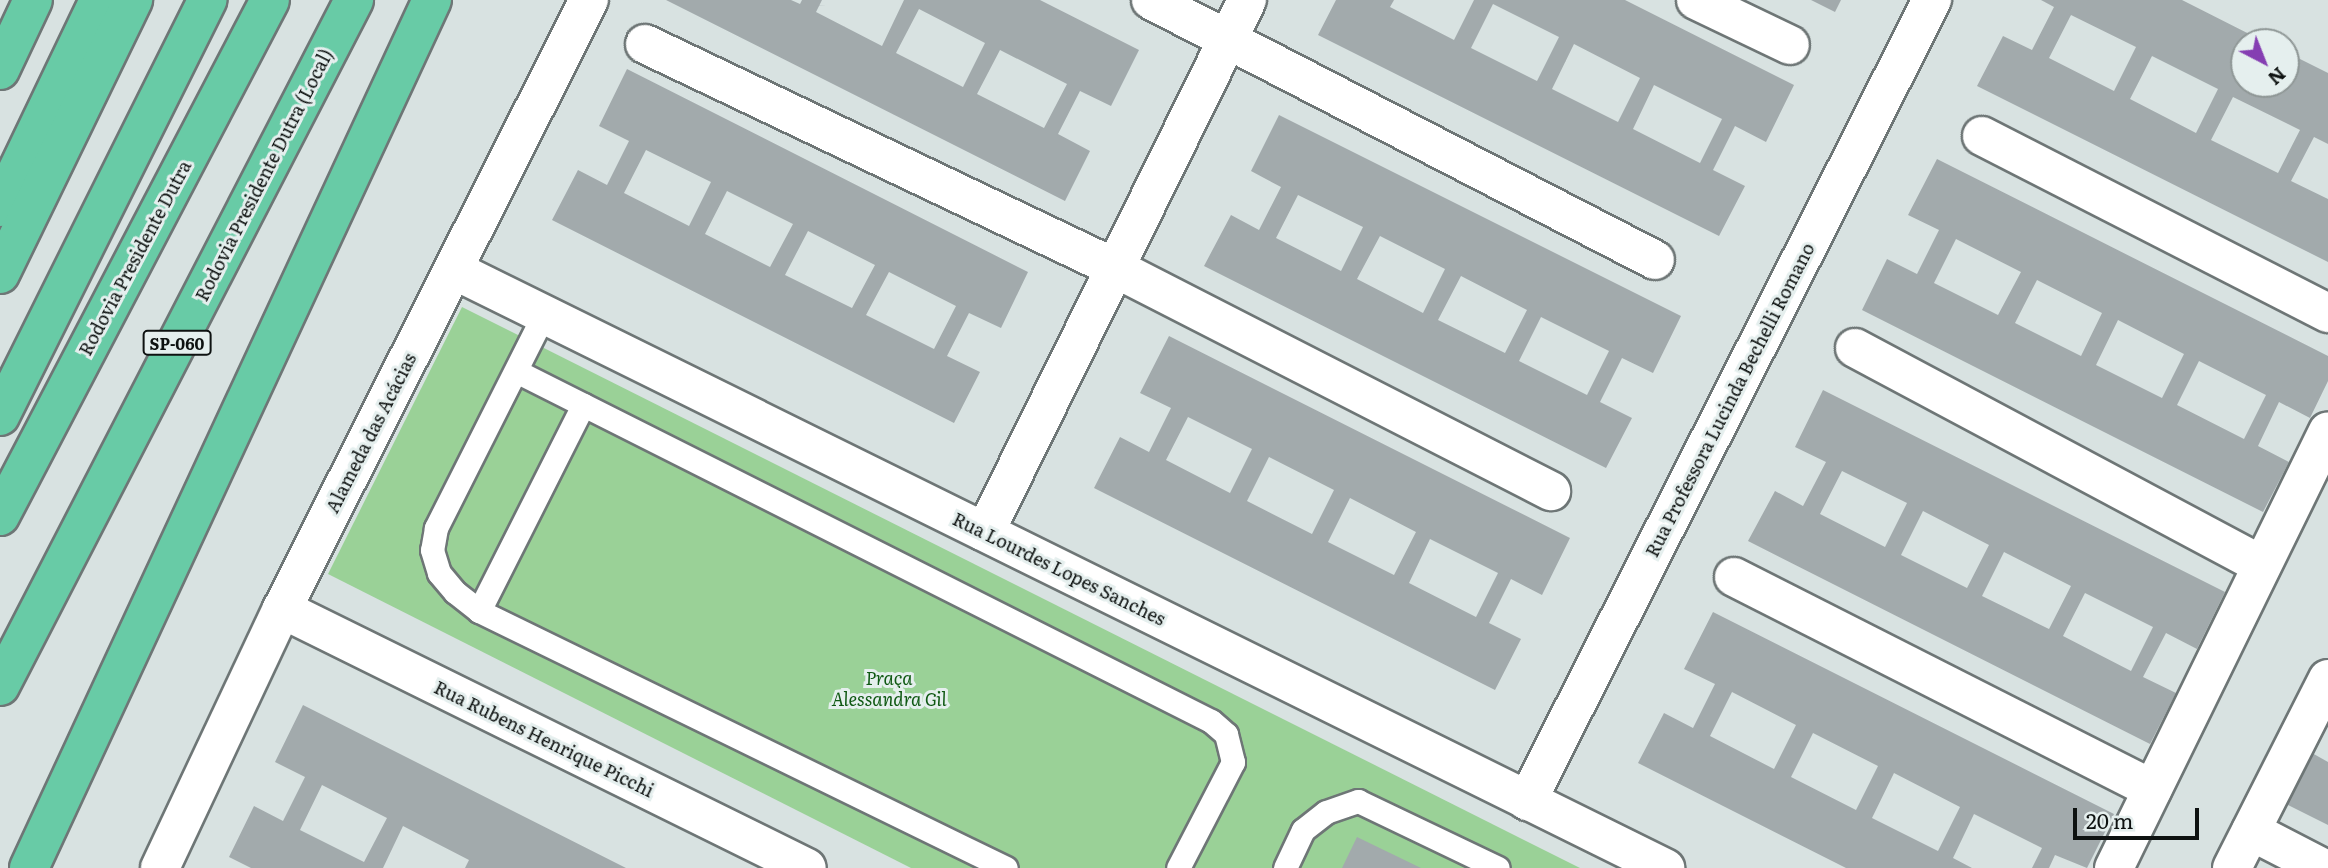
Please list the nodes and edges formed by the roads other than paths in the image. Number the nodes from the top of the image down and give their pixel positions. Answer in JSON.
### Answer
{"nodes":[{"id":1,"x":33,"y":0,"type":"edge"},
{"id":2,"x":99,"y":0,"type":"edge"},
{"id":3,"x":133,"y":0,"type":"edge"},
{"id":4,"x":207,"y":0,"type":"edge"},
{"id":5,"x":270,"y":0,"type":"edge"},
{"id":6,"x":354,"y":0,"type":"edge"},
{"id":7,"x":432,"y":0,"type":"edge"},
{"id":8,"x":589,"y":0,"type":"edge"},
{"id":9,"x":1152,"y":0,"type":"edge"},
{"id":10,"x":1247,"y":0,"type":"edge"},
{"id":11,"x":1696,"y":0,"type":"edge"},
{"id":12,"x":1932,"y":0,"type":"edge"},
{"id":13,"x":1229,"y":37,"type":"junction"},
{"id":14,"x":645,"y":44,"type":"dead end"},
{"id":15,"x":1790,"y":45,"type":"dead end"},
{"id":16,"x":0,"y":70,"type":"edge"},
{"id":17,"x":1982,"y":136,"type":"dead end"},
{"id":18,"x":0,"y":207,"type":"edge"},
{"id":19,"x":1655,"y":260,"type":"dead end"},
{"id":20,"x":1115,"y":268,"type":"junction"},
{"id":21,"x":454,"y":270,"type":"junction"},
{"id":22,"x":0,"y":274,"type":"edge"},
{"id":23,"x":2328,"y":313,"type":"edge"},
{"id":24,"x":544,"y":314,"type":"junction"},
{"id":25,"x":1855,"y":348,"type":"dead end"},
{"id":26,"x":516,"y":371,"type":"junction"},
{"id":27,"x":583,"y":405,"type":"junction"},
{"id":28,"x":0,"y":416,"type":"edge"},
{"id":29,"x":2328,"y":432,"type":"edge"},
{"id":30,"x":1551,"y":491,"type":"dead end"},
{"id":31,"x":0,"y":516,"type":"edge"},
{"id":32,"x":985,"y":532,"type":"junction"},
{"id":33,"x":2262,"y":565,"type":"junction"},
{"id":34,"x":1734,"y":577,"type":"dead end"},
{"id":35,"x":282,"y":609,"type":"junction"},
{"id":36,"x":479,"y":611,"type":"junction"},
{"id":37,"x":2328,"y":679,"type":"edge"},
{"id":38,"x":0,"y":686,"type":"edge"},
{"id":39,"x":2152,"y":789,"type":"junction"},
{"id":40,"x":1527,"y":801,"type":"junction"},
{"id":41,"x":2250,"y":831,"type":"junction"},
{"id":42,"x":786,"y":863,"type":"edge"},
{"id":43,"x":29,"y":868,"type":"edge"},
{"id":44,"x":160,"y":868,"type":"edge"},
{"id":45,"x":1006,"y":868,"type":"edge"},
{"id":46,"x":1178,"y":868,"type":"edge"},
{"id":47,"x":1285,"y":868,"type":"edge"},
{"id":48,"x":1498,"y":868,"type":"edge"},
{"id":49,"x":1665,"y":868,"type":"edge"},
{"id":50,"x":2114,"y":868,"type":"edge"},
{"id":51,"x":2232,"y":868,"type":"edge"},
{"id":52,"x":2323,"y":868,"type":"edge"}],
"edges":[{"from":1,"to":16,"type":"highway"},
{"from":2,"to":18,"type":"highway"},
{"from":3,"to":22,"type":"highway"},
{"from":4,"to":28,"type":"highway"},
{"from":5,"to":31,"type":"highway","name":"Rodovia Presidente Dutra"},
{"from":6,"to":38,"type":"highway","name":"Rodovia Presidente Dutra (Local)","number":"SP-060"},
{"from":7,"to":43,"type":"highway"},
{"from":8,"to":21,"type":"street","name":"Alameda das Acácias"},
{"from":9,"to":13,"type":"street"},
{"from":10,"to":13,"type":"street"},
{"from":11,"to":15,"type":"street"},
{"from":12,"to":40,"type":"street","name":"Rua Professora Lucinda Bechelli Romano"},
{"from":13,"to":19,"type":"street"},
{"from":13,"to":20,"type":"street"},
{"from":14,"to":20,"type":"street"},
{"from":17,"to":23,"type":"street"},
{"from":20,"to":30,"type":"street"},
{"from":20,"to":32,"type":"street"},
{"from":21,"to":24,"type":"street","name":"Rua Lourdes Lopes Sanches"},
{"from":21,"to":35,"type":"street","name":"Alameda das Acácias"},
{"from":24,"to":26,"type":"lane"},
{"from":24,"to":32,"type":"street","name":"Rua Lourdes Lopes Sanches"},
{"from":25,"to":33,"type":"street"},
{"from":26,"to":27,"type":"lane"},
{"from":26,"to":36,"type":"lane"},
{"from":27,"to":36,"type":"lane"},
{"from":27,"to":46,"type":"lane"},
{"from":29,"to":33,"type":"street"},
{"from":32,"to":40,"type":"street","name":"Rua Lourdes Lopes Sanches"},
{"from":33,"to":39,"type":"street"},
{"from":34,"to":39,"type":"street"},
{"from":35,"to":42,"type":"street","name":"Rua Rubens Henrique Picchi"},
{"from":35,"to":44,"type":"street","name":"Alameda das Acácias"},
{"from":36,"to":45,"type":"lane"},
{"from":37,"to":41,"type":"street"},
{"from":39,"to":50,"type":"street"},
{"from":40,"to":49,"type":"street","name":"Rua Lourdes Lopes Sanches"},
{"from":41,"to":51,"type":"street"},
{"from":41,"to":52,"type":"street"},
{"from":47,"to":48,"type":"lane"}]}
